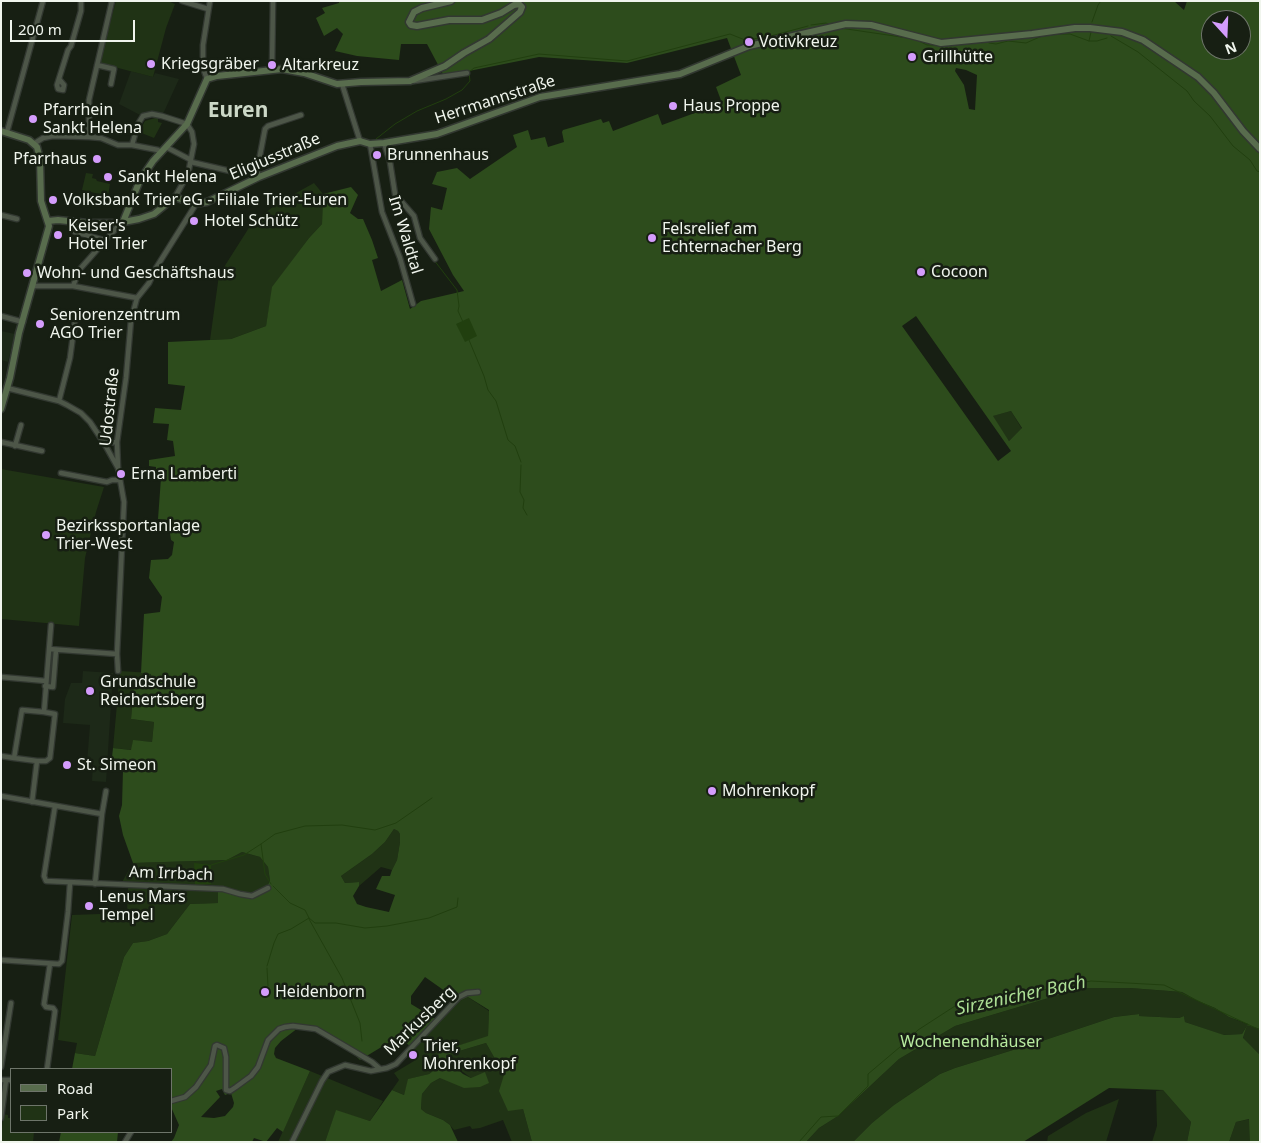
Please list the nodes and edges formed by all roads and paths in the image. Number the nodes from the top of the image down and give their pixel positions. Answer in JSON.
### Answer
{"nodes":[{"id":1,"x":43,"y":1,"type":"edge"},
{"id":2,"x":81,"y":1,"type":"edge"},
{"id":3,"x":112,"y":1,"type":"edge"},
{"id":4,"x":182,"y":1,"type":"edge"},
{"id":5,"x":210,"y":1,"type":"edge"},
{"id":6,"x":273,"y":1,"type":"edge"},
{"id":7,"x":451,"y":1,"type":"edge"},
{"id":8,"x":208,"y":9,"type":"junction"},
{"id":9,"x":96,"y":65,"type":"junction"},
{"id":10,"x":272,"y":69,"type":"junction"},
{"id":11,"x":467,"y":73,"type":"dead end"},
{"id":12,"x":60,"y":79,"type":"dead end"},
{"id":13,"x":206,"y":80,"type":"junction"},
{"id":14,"x":410,"y":81,"type":"junction"},
{"id":15,"x":111,"y":84,"type":"dead end"},
{"id":16,"x":342,"y":84,"type":"junction"},
{"id":17,"x":301,"y":115,"type":"dead end"},
{"id":18,"x":187,"y":124,"type":"junction"},
{"id":19,"x":4,"y":132,"type":"edge"},
{"id":20,"x":89,"y":136,"type":"junction"},
{"id":21,"x":360,"y":141,"type":"junction"},
{"id":22,"x":35,"y":143,"type":"junction"},
{"id":23,"x":384,"y":143,"type":"junction"},
{"id":24,"x":370,"y":144,"type":"junction"},
{"id":25,"x":132,"y":145,"type":"junction"},
{"id":26,"x":166,"y":147,"type":"junction"},
{"id":27,"x":1260,"y":149,"type":"edge"},
{"id":28,"x":161,"y":153,"type":"junction"},
{"id":29,"x":191,"y":161,"type":"junction"},
{"id":30,"x":236,"y":176,"type":"dead end"},
{"id":31,"x":259,"y":177,"type":"junction"},
{"id":32,"x":175,"y":197,"type":"junction"},
{"id":33,"x":196,"y":204,"type":"junction"},
{"id":34,"x":1,"y":215,"type":"edge"},
{"id":35,"x":17,"y":219,"type":"dead end"},
{"id":36,"x":48,"y":221,"type":"junction"},
{"id":37,"x":72,"y":221,"type":"junction"},
{"id":38,"x":123,"y":222,"type":"junction"},
{"id":39,"x":104,"y":240,"type":"junction"},
{"id":40,"x":436,"y":259,"type":"dead end"},
{"id":41,"x":33,"y":286,"type":"junction"},
{"id":42,"x":73,"y":286,"type":"junction"},
{"id":43,"x":137,"y":298,"type":"junction"},
{"id":44,"x":413,"y":304,"type":"dead end"},
{"id":45,"x":72,"y":315,"type":"dead end"},
{"id":46,"x":1,"y":316,"type":"edge"},
{"id":47,"x":23,"y":322,"type":"junction"},
{"id":48,"x":7,"y":388,"type":"junction"},
{"id":49,"x":59,"y":401,"type":"junction"},
{"id":50,"x":1,"y":409,"type":"edge"},
{"id":51,"x":21,"y":425,"type":"dead end"},
{"id":52,"x":1,"y":442,"type":"edge"},
{"id":53,"x":117,"y":442,"type":"junction"},
{"id":54,"x":104,"y":443,"type":"junction"},
{"id":55,"x":15,"y":446,"type":"junction"},
{"id":56,"x":42,"y":451,"type":"dead end"},
{"id":57,"x":118,"y":468,"type":"junction"},
{"id":58,"x":61,"y":473,"type":"dead end"},
{"id":59,"x":120,"y":480,"type":"junction"},
{"id":60,"x":51,"y":625,"type":"dead end"},
{"id":61,"x":49,"y":649,"type":"junction"},
{"id":62,"x":56,"y":650,"type":"junction"},
{"id":63,"x":117,"y":654,"type":"junction"},
{"id":64,"x":118,"y":671,"type":"dead end"},
{"id":65,"x":1,"y":678,"type":"edge"},
{"id":66,"x":46,"y":684,"type":"junction"},
{"id":67,"x":44,"y":712,"type":"junction"},
{"id":68,"x":1,"y":756,"type":"edge"},
{"id":69,"x":14,"y":758,"type":"junction"},
{"id":70,"x":37,"y":761,"type":"junction"},
{"id":71,"x":106,"y":791,"type":"dead end"},
{"id":72,"x":1,"y":796,"type":"edge"},
{"id":73,"x":32,"y":802,"type":"junction"},
{"id":74,"x":55,"y":806,"type":"junction"},
{"id":75,"x":102,"y":814,"type":"junction"},
{"id":76,"x":70,"y":883,"type":"junction"},
{"id":77,"x":95,"y":884,"type":"junction"},
{"id":78,"x":268,"y":888,"type":"dead end"},
{"id":79,"x":1,"y":960,"type":"edge"},
{"id":80,"x":50,"y":964,"type":"junction"},
{"id":81,"x":478,"y":992,"type":"dead end"},
{"id":82,"x":11,"y":1003,"type":"dead end"},
{"id":83,"x":1,"y":1067,"type":"edge"},
{"id":84,"x":48,"y":1068,"type":"edge"},
{"id":85,"x":380,"y":1070,"type":"junction"},
{"id":86,"x":6,"y":1080,"type":"edge"},
{"id":87,"x":172,"y":1101,"type":"edge"},
{"id":88,"x":1,"y":1118,"type":"edge"},
{"id":89,"x":292,"y":1142,"type":"edge"}],
"edges":[{"from":1,"to":19,"type":"street"},
{"from":2,"to":12,"type":"street"},
{"from":3,"to":9,"type":"street"},
{"from":4,"to":8,"type":"street"},
{"from":5,"to":8,"type":"street"},
{"from":6,"to":10,"type":"street"},
{"from":7,"to":14,"type":"street"},
{"from":8,"to":13,"type":"street"},
{"from":9,"to":15,"type":"street"},
{"from":9,"to":20,"type":"street"},
{"from":10,"to":13,"type":"street"},
{"from":10,"to":16,"type":"street"},
{"from":11,"to":14,"type":"street"},
{"from":13,"to":18,"type":"street"},
{"from":14,"to":16,"type":"street"},
{"from":16,"to":21,"type":"street"},
{"from":17,"to":31,"type":"street"},
{"from":18,"to":25,"type":"street"},
{"from":18,"to":26,"type":"street"},
{"from":18,"to":29,"type":"street"},
{"from":19,"to":22,"type":"street"},
{"from":20,"to":22,"type":"street"},
{"from":20,"to":25,"type":"street"},
{"from":21,"to":24,"type":"street","name":"Herrmannstraße"},
{"from":21,"to":31,"type":"street","name":"Eligiusstraße"},
{"from":22,"to":36,"type":"street"},
{"from":23,"to":24,"type":"street","name":"Herrmannstraße"},
{"from":23,"to":27,"type":"street","name":"Herrmannstraße"},
{"from":23,"to":40,"type":"street"},
{"from":24,"to":44,"type":"street","name":"Im Waldtal"},
{"from":25,"to":28,"type":"street"},
{"from":26,"to":28,"type":"street"},
{"from":26,"to":29,"type":"street"},
{"from":28,"to":38,"type":"street"},
{"from":29,"to":30,"type":"street"},
{"from":29,"to":32,"type":"street"},
{"from":31,"to":33,"type":"street","name":"Eligiusstraße"},
{"from":32,"to":33,"type":"street"},
{"from":32,"to":38,"type":"street"},
{"from":33,"to":43,"type":"street","name":"Udostraße"},
{"from":34,"to":35,"type":"street"},
{"from":36,"to":37,"type":"street"},
{"from":36,"to":41,"type":"street"},
{"from":37,"to":38,"type":"street"},
{"from":37,"to":39,"type":"street"},
{"from":38,"to":39,"type":"street"},
{"from":39,"to":42,"type":"street"},
{"from":41,"to":42,"type":"street"},
{"from":41,"to":47,"type":"street"},
{"from":42,"to":43,"type":"street"},
{"from":43,"to":53,"type":"street","name":"Udostraße"},
{"from":45,"to":49,"type":"street"},
{"from":46,"to":47,"type":"street"},
{"from":47,"to":48,"type":"street"},
{"from":48,"to":49,"type":"street"},
{"from":48,"to":50,"type":"street"},
{"from":49,"to":54,"type":"street"},
{"from":51,"to":55,"type":"street"},
{"from":52,"to":55,"type":"street"},
{"from":53,"to":54,"type":"street"},
{"from":53,"to":57,"type":"street","name":"Udostraße"},
{"from":54,"to":57,"type":"street"},
{"from":55,"to":56,"type":"street"},
{"from":57,"to":59,"type":"street","name":"Udostraße"},
{"from":58,"to":59,"type":"street"},
{"from":59,"to":63,"type":"street","name":"Udostraße"},
{"from":60,"to":61,"type":"street"},
{"from":61,"to":62,"type":"street"},
{"from":61,"to":66,"type":"street"},
{"from":62,"to":63,"type":"street"},
{"from":62,"to":66,"type":"street"},
{"from":63,"to":64,"type":"street","name":"Udostraße"},
{"from":65,"to":66,"type":"street"},
{"from":66,"to":67,"type":"street"},
{"from":67,"to":69,"type":"street"},
{"from":67,"to":70,"type":"street"},
{"from":68,"to":69,"type":"street"},
{"from":69,"to":70,"type":"street"},
{"from":70,"to":73,"type":"street"},
{"from":71,"to":75,"type":"street"},
{"from":72,"to":73,"type":"street"},
{"from":73,"to":74,"type":"street"},
{"from":74,"to":75,"type":"street"},
{"from":74,"to":76,"type":"street","name":"Am Irrbach"},
{"from":75,"to":77,"type":"street"},
{"from":76,"to":77,"type":"street","name":"Am Irrbach"},
{"from":76,"to":80,"type":"street"},
{"from":77,"to":78,"type":"street","name":"Am Irrbach"},
{"from":79,"to":80,"type":"street"},
{"from":80,"to":84,"type":"street"},
{"from":81,"to":85,"type":"street","name":"Markusberg"},
{"from":82,"to":83,"type":"street"},
{"from":85,"to":87,"type":"street","name":"Markusberg"},
{"from":85,"to":89,"type":"street","name":"Markusberg"},
{"from":86,"to":88,"type":"street"}]}
